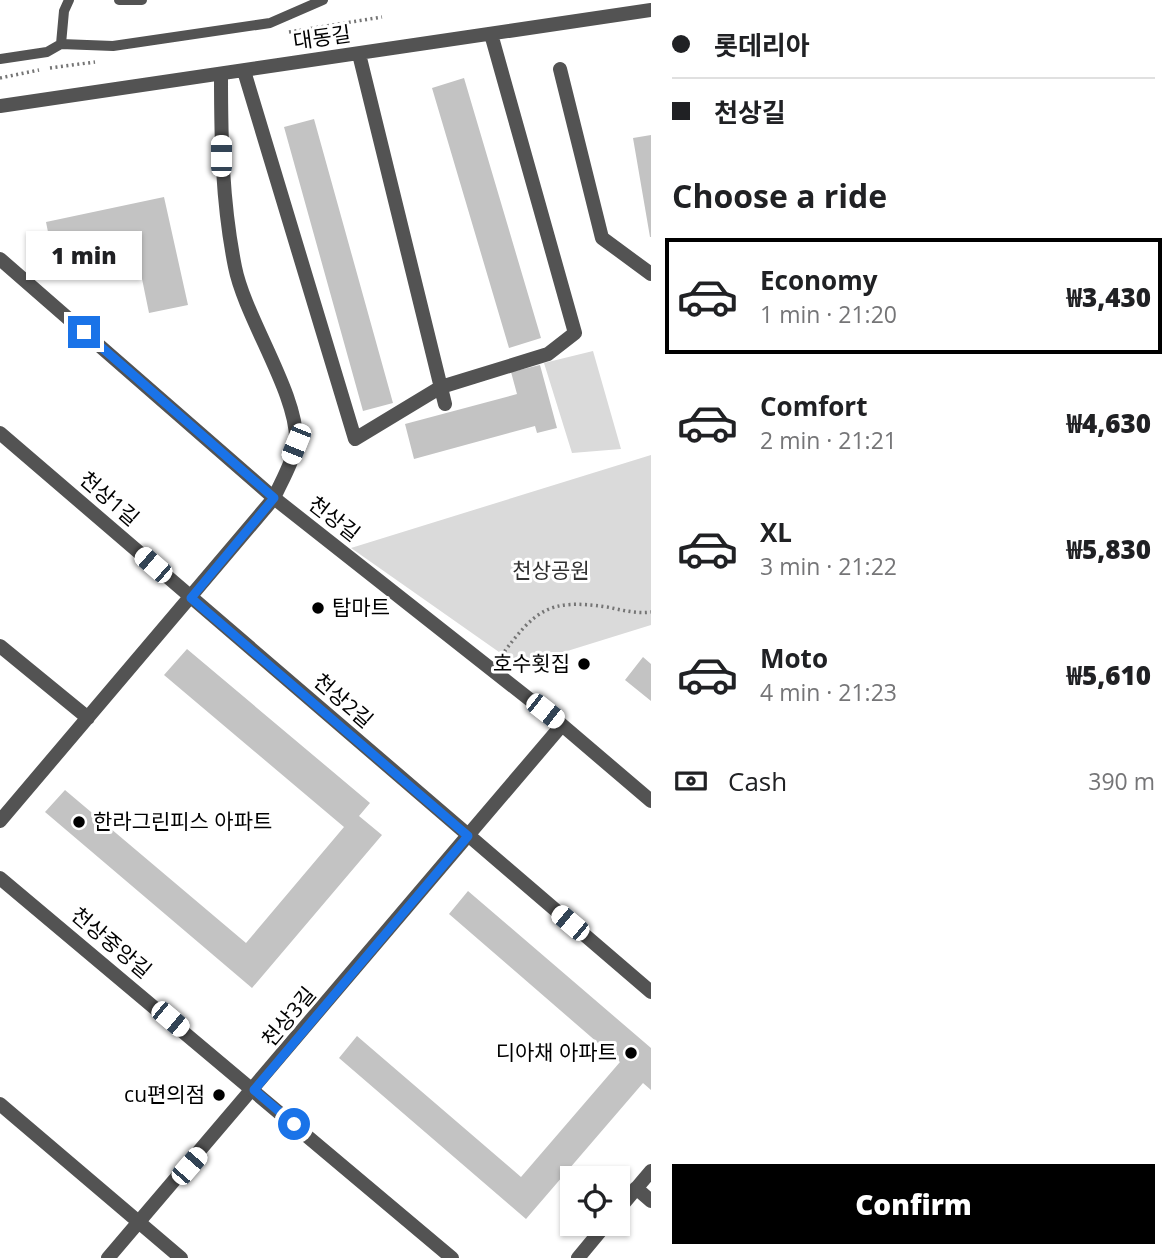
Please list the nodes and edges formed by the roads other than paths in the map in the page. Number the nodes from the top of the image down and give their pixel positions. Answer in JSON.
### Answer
{"nodes":[{"id":1,"x":69,"y":0,"type":"edge"},
{"id":2,"x":119,"y":0,"type":"edge"},
{"id":3,"x":142,"y":0,"type":"edge"},
{"id":4,"x":323,"y":0,"type":"edge"},
{"id":5,"x":651,"y":10,"type":"edge"},
{"id":6,"x":491,"y":34,"type":"junction"},
{"id":7,"x":61,"y":44,"type":"junction"},
{"id":8,"x":359,"y":54,"type":"junction"},
{"id":9,"x":0,"y":59,"type":"edge"},
{"id":10,"x":560,"y":69,"type":"dead end"},
{"id":11,"x":244,"y":71,"type":"junction"},
{"id":12,"x":221,"y":75,"type":"junction"},
{"id":13,"x":0,"y":106,"type":"edge"},
{"id":14,"x":0,"y":259,"type":"edge"},
{"id":15,"x":651,"y":274,"type":"edge"},
{"id":16,"x":441,"y":387,"type":"junction"},
{"id":17,"x":445,"y":404,"type":"dead end"},
{"id":18,"x":0,"y":433,"type":"edge"},
{"id":19,"x":274,"y":498,"type":"junction"},
{"id":20,"x":191,"y":598,"type":"junction"},
{"id":21,"x":0,"y":646,"type":"edge"},
{"id":22,"x":88,"y":718,"type":"junction"},
{"id":23,"x":562,"y":725,"type":"junction"},
{"id":24,"x":651,"y":802,"type":"edge"},
{"id":25,"x":0,"y":821,"type":"edge"},
{"id":26,"x":468,"y":836,"type":"junction"},
{"id":27,"x":0,"y":878,"type":"edge"},
{"id":28,"x":651,"y":992,"type":"edge"},
{"id":29,"x":254,"y":1090,"type":"junction"},
{"id":30,"x":0,"y":1104,"type":"edge"},
{"id":31,"x":651,"y":1171,"type":"edge"},
{"id":32,"x":636,"y":1188,"type":"junction"},
{"id":33,"x":630,"y":1195,"type":"edge"},
{"id":34,"x":651,"y":1201,"type":"edge"},
{"id":35,"x":140,"y":1223,"type":"junction"},
{"id":36,"x":596,"y":1236,"type":"edge"},
{"id":37,"x":108,"y":1258,"type":"edge"},
{"id":38,"x":181,"y":1258,"type":"edge"},
{"id":39,"x":452,"y":1258,"type":"edge"},
{"id":40,"x":578,"y":1258,"type":"edge"}],
"edges":[{"from":1,"to":7,"type":"lane"},
{"from":2,"to":3,"type":"lane"},
{"from":4,"to":7,"type":"lane"},
{"from":5,"to":6,"type":"street","name":"대동길"},
{"from":6,"to":8,"type":"street","name":"대동길"},
{"from":6,"to":16,"type":"street"},
{"from":7,"to":9,"type":"lane"},
{"from":8,"to":11,"type":"street","name":"대동길"},
{"from":8,"to":16,"type":"street"},
{"from":10,"to":15,"type":"street"},
{"from":11,"to":12,"type":"street","name":"대동길"},
{"from":11,"to":16,"type":"street"},
{"from":12,"to":13,"type":"street","name":"대동길"},
{"from":12,"to":19,"type":"street"},
{"from":14,"to":19,"type":"street","name":"천상길"},
{"from":16,"to":17,"type":"street"},
{"from":18,"to":20,"type":"street","name":"천상1길"},
{"from":19,"to":20,"type":"street"},
{"from":19,"to":23,"type":"street","name":"천상길"},
{"from":20,"to":22,"type":"street"},
{"from":20,"to":26,"type":"street","name":"천상2길"},
{"from":21,"to":22,"type":"street"},
{"from":22,"to":25,"type":"street"},
{"from":23,"to":24,"type":"street","name":"천상길"},
{"from":23,"to":26,"type":"street","name":"천상3길"},
{"from":26,"to":28,"type":"street"},
{"from":26,"to":29,"type":"street","name":"천상3길"},
{"from":27,"to":29,"type":"street","name":"천상중앙길"},
{"from":29,"to":35,"type":"street","name":"천상3길"},
{"from":29,"to":39,"type":"street","name":"천상중앙길"},
{"from":30,"to":35,"type":"street"},
{"from":31,"to":32,"type":"street"},
{"from":32,"to":33,"type":"street"},
{"from":32,"to":34,"type":"street"},
{"from":35,"to":37,"type":"street","name":"천상3길"},
{"from":35,"to":38,"type":"street"},
{"from":36,"to":40,"type":"street"}]}
